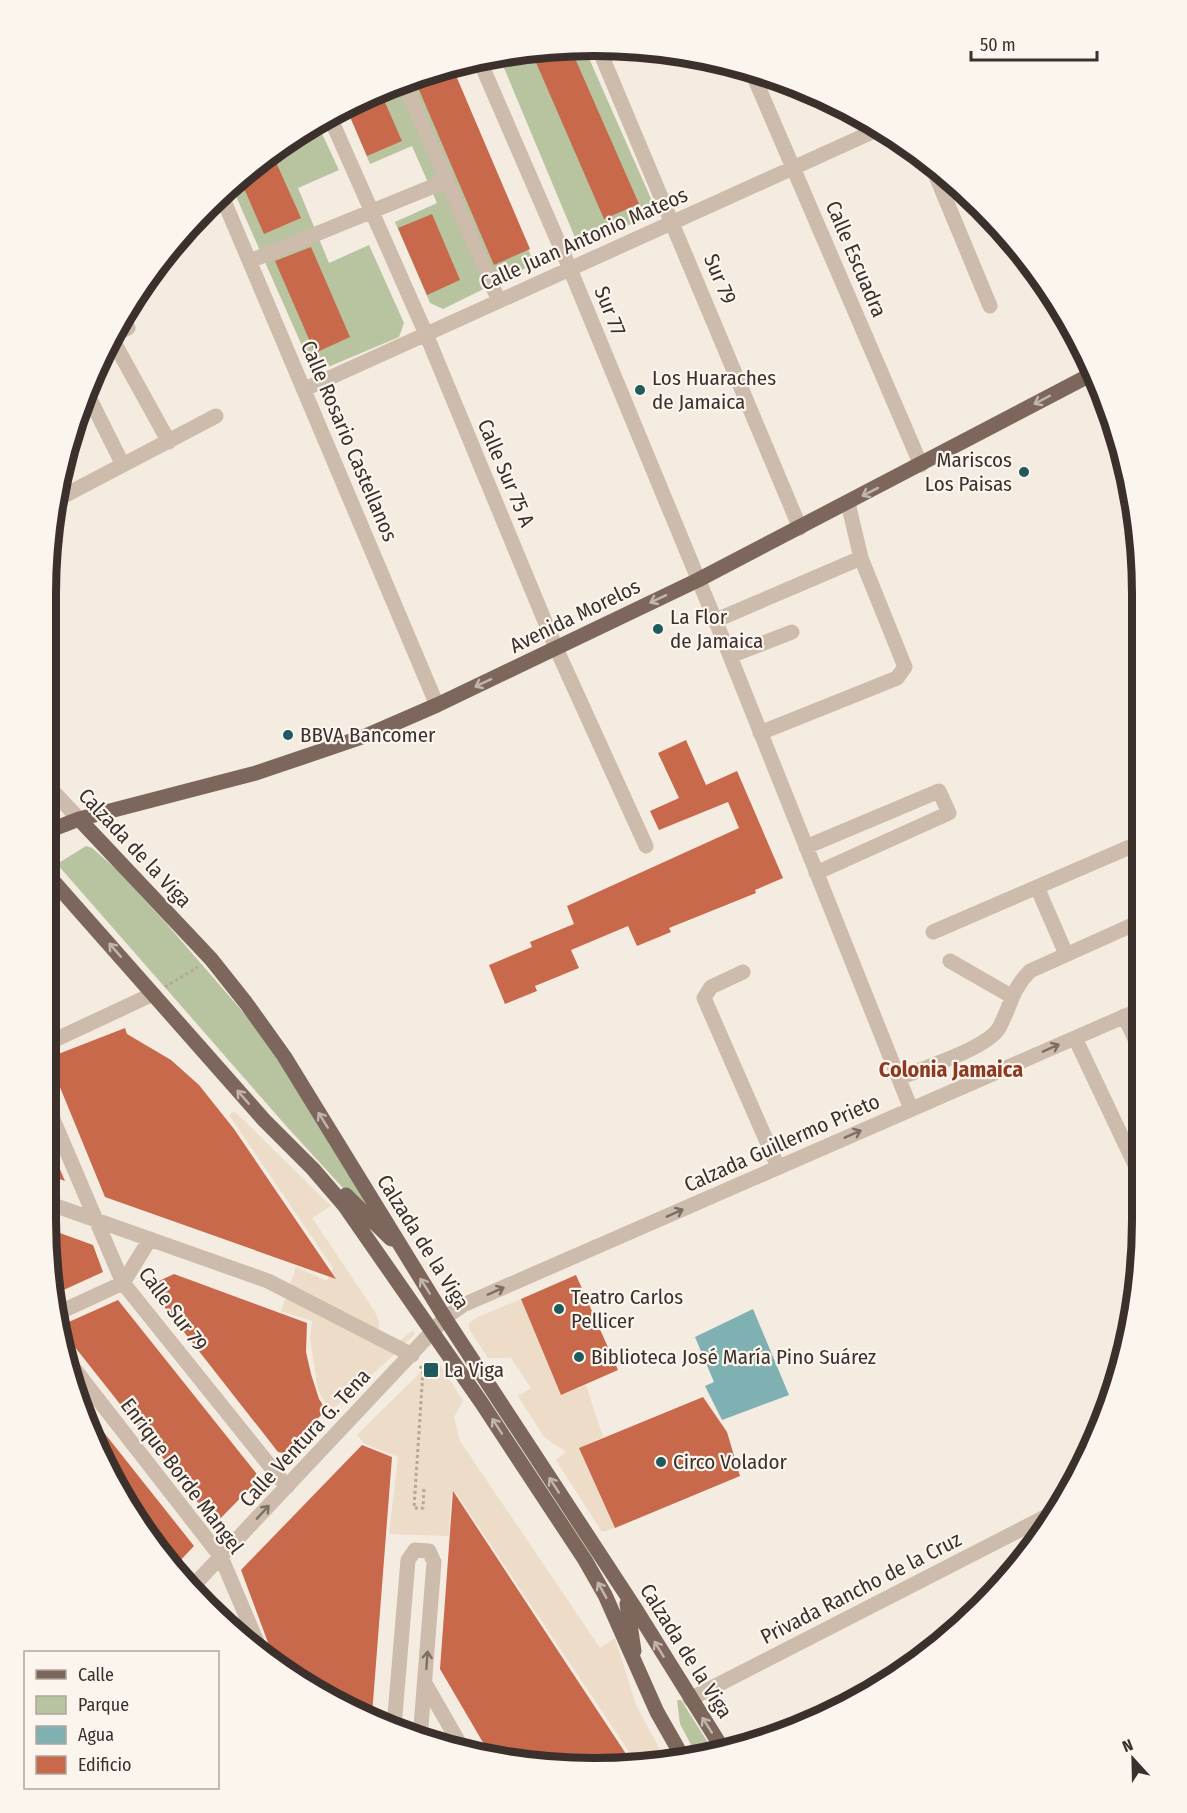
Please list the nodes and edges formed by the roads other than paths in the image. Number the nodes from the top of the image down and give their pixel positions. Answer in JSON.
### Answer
{"nodes":[{"id":1,"x":602,"y":56,"type":"edge"},
{"id":2,"x":483,"y":67,"type":"edge"},
{"id":3,"x":756,"y":81,"type":"edge"},
{"id":4,"x":407,"y":89,"type":"edge"},
{"id":5,"x":333,"y":124,"type":"edge"},
{"id":6,"x":870,"y":133,"type":"edge"},
{"id":7,"x":794,"y":167,"type":"junction"},
{"id":8,"x":446,"y":181,"type":"junction"},
{"id":9,"x":938,"y":181,"type":"edge"},
{"id":10,"x":225,"y":202,"type":"edge"},
{"id":11,"x":372,"y":211,"type":"junction"},
{"id":12,"x":673,"y":222,"type":"junction"},
{"id":13,"x":250,"y":261,"type":"junction"},
{"id":14,"x":570,"y":269,"type":"junction"},
{"id":15,"x":500,"y":301,"type":"junction"},
{"id":16,"x":990,"y":306,"type":"dead end"},
{"id":17,"x":128,"y":328,"type":"dead end"},
{"id":18,"x":125,"y":330,"type":"edge"},
{"id":19,"x":426,"y":334,"type":"junction"},
{"id":20,"x":116,"y":346,"type":"edge"},
{"id":21,"x":1086,"y":377,"type":"edge"},
{"id":22,"x":305,"y":389,"type":"junction"},
{"id":23,"x":91,"y":401,"type":"edge"},
{"id":24,"x":216,"y":416,"type":"dead end"},
{"id":25,"x":169,"y":442,"type":"junction"},
{"id":26,"x":123,"y":465,"type":"junction"},
{"id":27,"x":921,"y":465,"type":"junction"},
{"id":28,"x":65,"y":495,"type":"edge"},
{"id":29,"x":848,"y":503,"type":"junction"},
{"id":30,"x":800,"y":528,"type":"junction"},
{"id":31,"x":861,"y":558,"type":"junction"},
{"id":32,"x":698,"y":580,"type":"junction"},
{"id":33,"x":714,"y":621,"type":"junction"},
{"id":34,"x":792,"y":632,"type":"dead end"},
{"id":35,"x":556,"y":648,"type":"junction"},
{"id":36,"x":730,"y":656,"type":"junction"},
{"id":37,"x":436,"y":705,"type":"junction"},
{"id":38,"x":760,"y":733,"type":"junction"},
{"id":39,"x":56,"y":795,"type":"edge"},
{"id":40,"x":79,"y":819,"type":"junction"},
{"id":41,"x":56,"y":828,"type":"edge"},
{"id":42,"x":646,"y":846,"type":"dead end"},
{"id":43,"x":1132,"y":846,"type":"edge"},
{"id":44,"x":806,"y":847,"type":"junction"},
{"id":45,"x":816,"y":873,"type":"junction"},
{"id":46,"x":56,"y":884,"type":"edge"},
{"id":47,"x":1037,"y":887,"type":"junction"},
{"id":48,"x":1132,"y":925,"type":"edge"},
{"id":49,"x":933,"y":932,"type":"dead end"},
{"id":50,"x":1066,"y":954,"type":"junction"},
{"id":51,"x":950,"y":961,"type":"dead end"},
{"id":52,"x":743,"y":972,"type":"dead end"},
{"id":53,"x":153,"y":994,"type":"junction"},
{"id":54,"x":1011,"y":996,"type":"junction"},
{"id":55,"x":1131,"y":1013,"type":"edge"},
{"id":56,"x":1075,"y":1038,"type":"junction"},
{"id":57,"x":56,"y":1039,"type":"edge"},
{"id":58,"x":899,"y":1078,"type":"junction"},
{"id":59,"x":911,"y":1109,"type":"junction"},
{"id":60,"x":56,"y":1125,"type":"edge"},
{"id":61,"x":1132,"y":1158,"type":"edge"},
{"id":62,"x":778,"y":1167,"type":"junction"},
{"id":63,"x":313,"y":1169,"type":"junction"},
{"id":64,"x":56,"y":1206,"type":"edge"},
{"id":65,"x":99,"y":1221,"type":"junction"},
{"id":66,"x":150,"y":1239,"type":"junction"},
{"id":67,"x":399,"y":1244,"type":"junction"},
{"id":68,"x":123,"y":1283,"type":"junction"},
{"id":69,"x":64,"y":1310,"type":"edge"},
{"id":70,"x":445,"y":1318,"type":"junction"},
{"id":71,"x":433,"y":1332,"type":"junction"},
{"id":72,"x":412,"y":1355,"type":"junction"},
{"id":73,"x":79,"y":1374,"type":"edge"},
{"id":74,"x":287,"y":1487,"type":"junction"},
{"id":75,"x":1040,"y":1520,"type":"edge"},
{"id":76,"x":221,"y":1557,"type":"junction"},
{"id":77,"x":197,"y":1582,"type":"edge"},
{"id":78,"x":622,"y":1588,"type":"junction"},
{"id":79,"x":255,"y":1637,"type":"edge"},
{"id":80,"x":634,"y":1660,"type":"junction"},
{"id":81,"x":426,"y":1685,"type":"junction"},
{"id":82,"x":690,"y":1699,"type":"junction"},
{"id":83,"x":395,"y":1719,"type":"edge"},
{"id":84,"x":421,"y":1729,"type":"edge"},
{"id":85,"x":457,"y":1740,"type":"edge"},
{"id":86,"x":718,"y":1742,"type":"edge"},
{"id":87,"x":679,"y":1750,"type":"edge"}],
"edges":[{"from":1,"to":12,"type":"street","name":"Sur 79"},
{"from":2,"to":14,"type":"street","name":"Sur 77"},
{"from":3,"to":7,"type":"street","name":"Calle Escuadra"},
{"from":4,"to":8,"type":"street"},
{"from":5,"to":11,"type":"street","name":"Calle Sur 75 A"},
{"from":6,"to":7,"type":"street","name":"Calle Juan Antonio Mateos"},
{"from":7,"to":12,"type":"street","name":"Calle Juan Antonio Mateos"},
{"from":7,"to":27,"type":"street","name":"Calle Escuadra"},
{"from":8,"to":11,"type":"street"},
{"from":8,"to":15,"type":"street"},
{"from":9,"to":16,"type":"street"},
{"from":10,"to":13,"type":"street","name":"Calle Rosario Castellanos"},
{"from":11,"to":13,"type":"street"},
{"from":11,"to":19,"type":"street","name":"Calle Sur 75 A"},
{"from":12,"to":14,"type":"street","name":"Calle Juan Antonio Mateos"},
{"from":12,"to":30,"type":"street","name":"Sur 79"},
{"from":13,"to":22,"type":"street","name":"Calle Rosario Castellanos"},
{"from":14,"to":15,"type":"street","name":"Calle Juan Antonio Mateos"},
{"from":14,"to":32,"type":"street","name":"Sur 77"},
{"from":15,"to":19,"type":"street","name":"Calle Juan Antonio Mateos"},
{"from":17,"to":18,"type":"street"},
{"from":19,"to":22,"type":"street","name":"Calle Juan Antonio Mateos"},
{"from":19,"to":35,"type":"street","name":"Calle Sur 75 A"},
{"from":20,"to":25,"type":"street"},
{"from":21,"to":27,"type":"main road","name":"Avenida Morelos","one_way":true},
{"from":22,"to":37,"type":"street","name":"Calle Rosario Castellanos"},
{"from":23,"to":26,"type":"street"},
{"from":24,"to":25,"type":"street"},
{"from":25,"to":26,"type":"street"},
{"from":26,"to":28,"type":"street"},
{"from":27,"to":29,"type":"main road","name":"Avenida Morelos","one_way":true},
{"from":29,"to":30,"type":"main road","name":"Avenida Morelos"},
{"from":29,"to":31,"type":"street"},
{"from":30,"to":32,"type":"main road","name":"Avenida Morelos"},
{"from":31,"to":33,"type":"street"},
{"from":31,"to":38,"type":"street"},
{"from":32,"to":33,"type":"street","name":"Sur 77"},
{"from":32,"to":35,"type":"main road","name":"Avenida Morelos","one_way":true},
{"from":33,"to":36,"type":"street","name":"Sur 77"},
{"from":34,"to":36,"type":"street"},
{"from":35,"to":37,"type":"main road","name":"Avenida Morelos","one_way":true},
{"from":35,"to":42,"type":"street","name":"Calle Sur 75 A"},
{"from":36,"to":38,"type":"street","name":"Sur 77"},
{"from":37,"to":40,"type":"main road","name":"Avenida Morelos"},
{"from":38,"to":44,"type":"street","name":"Sur 77"},
{"from":39,"to":40,"type":"street","name":"Calzada de la Viga"},
{"from":40,"to":41,"type":"main road","name":"Avenida Morelos"},
{"from":67,"to":40,"type":"main road","name":"Calzada de la Viga","one_way":true},
{"from":43,"to":47,"type":"street"},
{"from":44,"to":45,"type":"street","name":"Sur 77"},
{"from":44,"to":45,"type":"street"},
{"from":45,"to":58,"type":"street","name":"Sur 77"},
{"from":53,"to":46,"type":"main road","name":"Calzada de la Viga","one_way":true},
{"from":47,"to":49,"type":"street"},
{"from":47,"to":50,"type":"street"},
{"from":48,"to":50,"type":"street"},
{"from":50,"to":54,"type":"street"},
{"from":51,"to":54,"type":"street"},
{"from":52,"to":62,"type":"street"},
{"from":53,"to":57,"type":"street"},
{"from":63,"to":53,"type":"main road","name":"Calzada de la Viga","one_way":true},
{"from":54,"to":58,"type":"street"},
{"from":55,"to":56,"type":"street","name":"Calzada Guillermo Prieto"},
{"from":59,"to":56,"type":"street","name":"Calzada Guillermo Prieto","one_way":true},
{"from":56,"to":61,"type":"street"},
{"from":58,"to":59,"type":"street","name":"Sur 77"},
{"from":62,"to":59,"type":"street","name":"Calzada Guillermo Prieto","one_way":true},
{"from":60,"to":65,"type":"street","name":"Calle Sur 79"},
{"from":70,"to":62,"type":"street","name":"Calzada Guillermo Prieto","one_way":true},
{"from":63,"to":67,"type":"main road"},
{"from":63,"to":71,"type":"main road","name":"Calzada de la Viga"},
{"from":64,"to":65,"type":"street"},
{"from":65,"to":66,"type":"street"},
{"from":65,"to":68,"type":"street","name":"Calle Sur 79"},
{"from":66,"to":68,"type":"street"},
{"from":66,"to":72,"type":"street"},
{"from":70,"to":67,"type":"main road","name":"Calzada de la Viga","one_way":true},
{"from":68,"to":69,"type":"street"},
{"from":68,"to":74,"type":"street","name":"Calle Sur 79"},
{"from":70,"to":71,"type":"street","name":"Calle Ventura G. Tena"},
{"from":78,"to":70,"type":"main road","name":"Calzada de la Viga","one_way":true},
{"from":71,"to":72,"type":"street","name":"Calle Ventura G. Tena"},
{"from":80,"to":71,"type":"main road","name":"Calzada de la Viga","one_way":true},
{"from":72,"to":74,"type":"street","name":"Calle Ventura G. Tena"},
{"from":73,"to":76,"type":"street","name":"Enrique Borde Mangel"},
{"from":76,"to":74,"type":"street","name":"Calle Ventura G. Tena","one_way":true},
{"from":75,"to":82,"type":"street","name":"Privada Rancho de la Cruz"},
{"from":76,"to":77,"type":"street","name":"Calle Ventura G. Tena"},
{"from":76,"to":79,"type":"street","name":"Enrique Borde Mangel"},
{"from":78,"to":80,"type":"main road"},
{"from":82,"to":78,"type":"main road","name":"Calzada de la Viga","one_way":true},
{"from":80,"to":87,"type":"main road","name":"Calzada de la Viga"},
{"from":81,"to":83,"type":"street","one_way":true},
{"from":81,"to":84,"type":"street"},
{"from":81,"to":85,"type":"street"},
{"from":86,"to":82,"type":"main road","name":"Calzada de la Viga","one_way":true}]}
